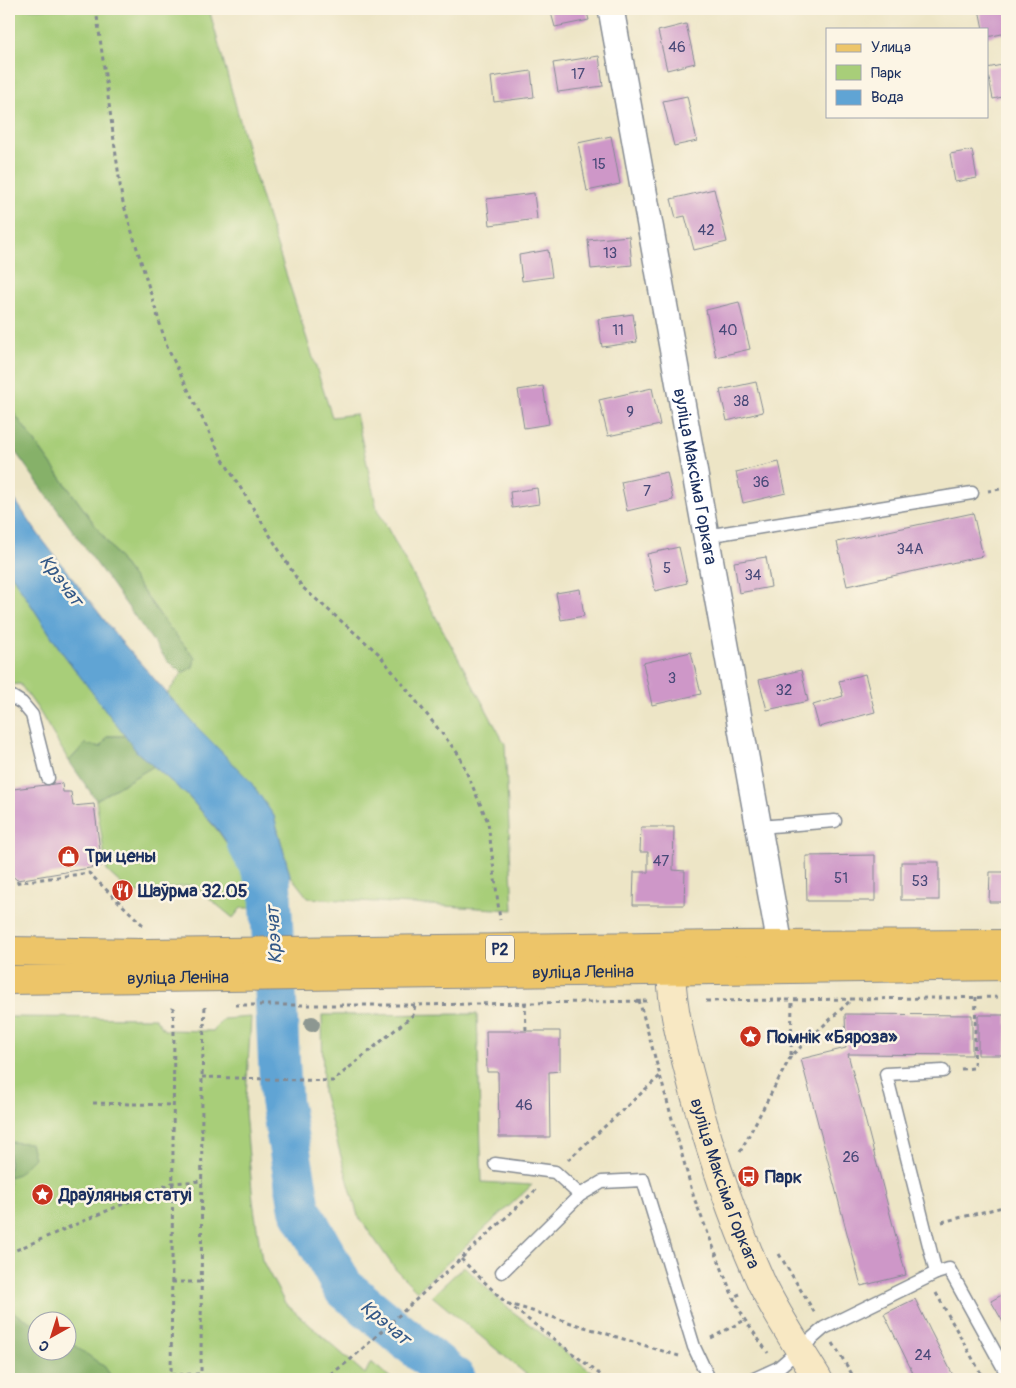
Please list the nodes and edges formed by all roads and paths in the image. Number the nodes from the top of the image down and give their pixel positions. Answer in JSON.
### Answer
{"nodes":[{"id":1,"x":96,"y":9,"type":"edge"},
{"id":2,"x":611,"y":9,"type":"edge"},
{"id":3,"x":972,"y":493,"type":"dead end"},
{"id":4,"x":706,"y":536,"type":"junction"},
{"id":5,"x":9,"y":695,"type":"edge"},
{"id":6,"x":48,"y":778,"type":"dead end"},
{"id":7,"x":835,"y":821,"type":"dead end"},
{"id":8,"x":759,"y":827,"type":"junction"},
{"id":9,"x":9,"y":880,"type":"edge"},
{"id":10,"x":500,"y":920,"type":"dead end"},
{"id":11,"x":146,"y":928,"type":"dead end"},
{"id":12,"x":1007,"y":944,"type":"edge"},
{"id":13,"x":9,"y":951,"type":"edge"},
{"id":14,"x":780,"y":958,"type":"junction"},
{"id":15,"x":671,"y":959,"type":"junction"},
{"id":16,"x":229,"y":965,"type":"junction"},
{"id":17,"x":1007,"y":966,"type":"edge"},
{"id":18,"x":9,"y":980,"type":"edge"},
{"id":19,"x":976,"y":997,"type":"junction"},
{"id":20,"x":1007,"y":997,"type":"edge"},
{"id":21,"x":852,"y":999,"type":"junction"},
{"id":22,"x":647,"y":1000,"type":"dead end"},
{"id":23,"x":792,"y":1000,"type":"junction"},
{"id":24,"x":706,"y":1001,"type":"dead end"},
{"id":25,"x":525,"y":1002,"type":"junction"},
{"id":26,"x":234,"y":1004,"type":"dead end"},
{"id":27,"x":173,"y":1005,"type":"dead end"},
{"id":28,"x":205,"y":1005,"type":"dead end"},
{"id":29,"x":416,"y":1005,"type":"junction"},
{"id":30,"x":526,"y":1031,"type":"dead end"},
{"id":31,"x":791,"y":1056,"type":"junction"},
{"id":32,"x":974,"y":1068,"type":"dead end"},
{"id":33,"x":944,"y":1071,"type":"dead end"},
{"id":34,"x":202,"y":1077,"type":"junction"},
{"id":35,"x":93,"y":1103,"type":"dead end"},
{"id":36,"x":173,"y":1105,"type":"junction"},
{"id":37,"x":740,"y":1150,"type":"dead end"},
{"id":38,"x":495,"y":1164,"type":"dead end"},
{"id":39,"x":203,"y":1181,"type":"junction"},
{"id":40,"x":172,"y":1183,"type":"junction"},
{"id":41,"x":580,"y":1195,"type":"junction"},
{"id":42,"x":1007,"y":1206,"type":"edge"},
{"id":43,"x":924,"y":1226,"type":"junction"},
{"id":44,"x":776,"y":1249,"type":"dead end"},
{"id":45,"x":9,"y":1253,"type":"edge"},
{"id":46,"x":461,"y":1259,"type":"dead end"},
{"id":47,"x":502,"y":1272,"type":"dead end"},
{"id":48,"x":932,"y":1275,"type":"junction"},
{"id":49,"x":172,"y":1282,"type":"junction"},
{"id":50,"x":202,"y":1282,"type":"junction"},
{"id":51,"x":429,"y":1288,"type":"dead end"},
{"id":52,"x":506,"y":1302,"type":"junction"},
{"id":53,"x":745,"y":1320,"type":"dead end"},
{"id":54,"x":824,"y":1328,"type":"junction"},
{"id":55,"x":694,"y":1347,"type":"junction"},
{"id":56,"x":799,"y":1349,"type":"junction"},
{"id":57,"x":202,"y":1374,"type":"junction"},
{"id":58,"x":1007,"y":1374,"type":"edge"},
{"id":59,"x":171,"y":1377,"type":"edge"},
{"id":60,"x":202,"y":1379,"type":"edge"},
{"id":61,"x":324,"y":1379,"type":"edge"},
{"id":62,"x":606,"y":1379,"type":"edge"},
{"id":63,"x":709,"y":1379,"type":"edge"},
{"id":64,"x":754,"y":1379,"type":"edge"},
{"id":65,"x":818,"y":1379,"type":"edge"},
{"id":66,"x":855,"y":1379,"type":"edge"},
{"id":67,"x":984,"y":1379,"type":"edge"}],
"edges":[{"from":1,"to":10,"type":"path"},
{"from":2,"to":4,"type":"street","name":"вуліца Максіма Горкага"},
{"from":3,"to":4,"type":"lane"},
{"from":4,"to":8,"type":"street","name":"вуліца Максіма Горкага"},
{"from":5,"to":6,"type":"lane"},
{"from":7,"to":8,"type":"lane"},
{"from":8,"to":14,"type":"street","name":"вуліца Максіма Горкага"},
{"from":9,"to":11,"type":"path"},
{"from":12,"to":14,"type":"main road","name":"вуліца Леніна","number":"Р2"},
{"from":13,"to":16,"type":"main road","name":"вуліца Леніна","number":"Р2"},
{"from":14,"to":15,"type":"main road","name":"вуліца Леніна","number":"Р2"},
{"from":14,"to":17,"type":"main road","name":"вуліца Леніна","number":"Р2"},
{"from":15,"to":16,"type":"main road","name":"вуліца Леніна","number":"Р2"},
{"from":15,"to":56,"type":"street","name":"вуліца Максіма Горкага"},
{"from":16,"to":18,"type":"main road","name":"вуліца Леніна","number":"Р2"},
{"from":19,"to":20,"type":"path"},
{"from":19,"to":21,"type":"path"},
{"from":19,"to":32,"type":"path"},
{"from":21,"to":23,"type":"path"},
{"from":21,"to":31,"type":"path"},
{"from":22,"to":25,"type":"path"},
{"from":23,"to":24,"type":"path"},
{"from":23,"to":31,"type":"path"},
{"from":25,"to":29,"type":"path"},
{"from":25,"to":30,"type":"path"},
{"from":26,"to":29,"type":"path"},
{"from":27,"to":36,"type":"path"},
{"from":28,"to":34,"type":"path"},
{"from":29,"to":34,"type":"path"},
{"from":31,"to":37,"type":"path"},
{"from":33,"to":43,"type":"lane"},
{"from":34,"to":39,"type":"path"},
{"from":35,"to":36,"type":"path"},
{"from":36,"to":40,"type":"path"},
{"from":38,"to":41,"type":"lane"},
{"from":39,"to":40,"type":"path"},
{"from":39,"to":50,"type":"path"},
{"from":40,"to":45,"type":"path"},
{"from":40,"to":49,"type":"path"},
{"from":41,"to":47,"type":"lane"},
{"from":41,"to":55,"type":"lane"},
{"from":42,"to":43,"type":"path"},
{"from":43,"to":48,"type":"lane"},
{"from":44,"to":54,"type":"path"},
{"from":46,"to":52,"type":"path"},
{"from":48,"to":54,"type":"lane"},
{"from":48,"to":58,"type":"lane"},
{"from":48,"to":67,"type":"path"},
{"from":49,"to":50,"type":"path"},
{"from":49,"to":59,"type":"path"},
{"from":50,"to":57,"type":"path"},
{"from":51,"to":61,"type":"path"},
{"from":52,"to":55,"type":"path"},
{"from":52,"to":62,"type":"path"},
{"from":53,"to":55,"type":"path"},
{"from":54,"to":56,"type":"lane"},
{"from":54,"to":66,"type":"path"},
{"from":55,"to":63,"type":"lane"},
{"from":56,"to":64,"type":"lane"},
{"from":56,"to":65,"type":"street","name":"вуліца Максіма Горкага"},
{"from":57,"to":59,"type":"path"},
{"from":57,"to":60,"type":"path"}]}
